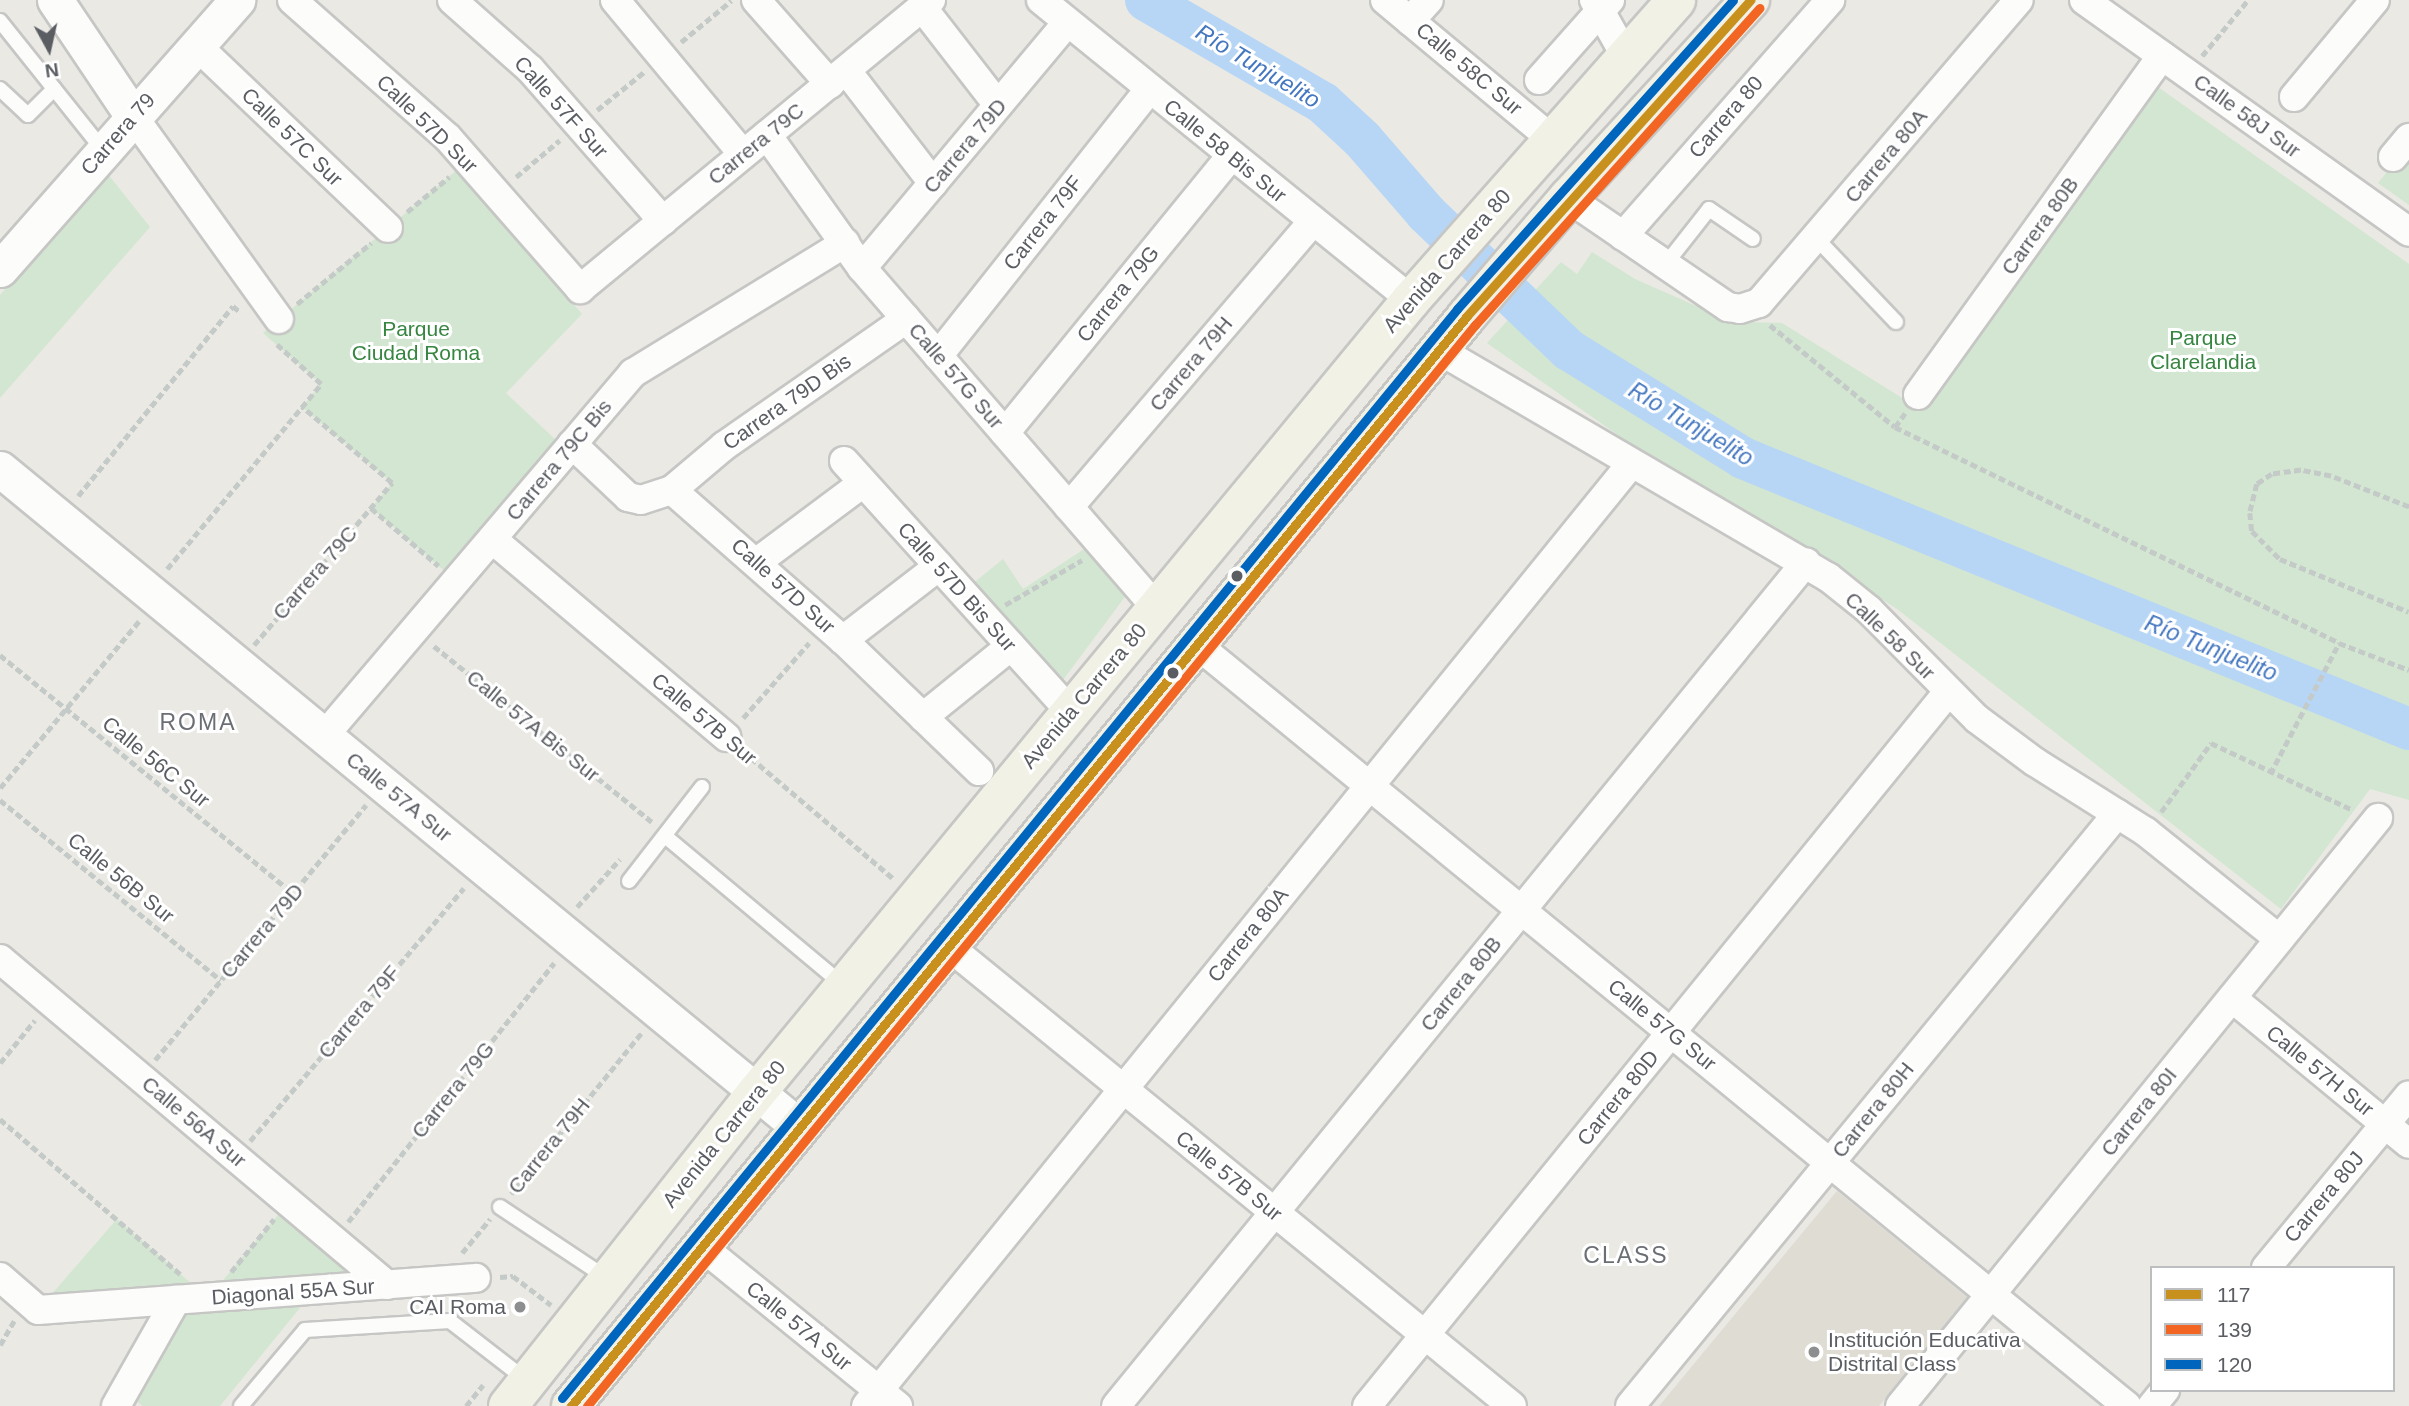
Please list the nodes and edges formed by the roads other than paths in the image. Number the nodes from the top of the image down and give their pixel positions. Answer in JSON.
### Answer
{"nodes":[{"id":1,"x":55,"y":0,"type":"edge"},
{"id":2,"x":292,"y":0,"type":"edge"},
{"id":3,"x":452,"y":0,"type":"edge"},
{"id":4,"x":615,"y":0,"type":"edge"},
{"id":5,"x":756,"y":0,"type":"edge"},
{"id":6,"x":1041,"y":0,"type":"edge"},
{"id":7,"x":1385,"y":0,"type":"edge"},
{"id":8,"x":1429,"y":0,"type":"edge"},
{"id":9,"x":1676,"y":0,"type":"edge"},
{"id":10,"x":1750,"y":0,"type":"edge"},
{"id":11,"x":1830,"y":0,"type":"edge"},
{"id":12,"x":2019,"y":0,"type":"edge"},
{"id":13,"x":2084,"y":0,"type":"edge"},
{"id":14,"x":2375,"y":0,"type":"edge"},
{"id":15,"x":233,"y":1,"type":"edge"},
{"id":16,"x":927,"y":4,"type":"edge"},
{"id":17,"x":1601,"y":4,"type":"edge"},
{"id":18,"x":0,"y":21,"type":"edge"},
{"id":19,"x":1410,"y":21,"type":"junction"},
{"id":20,"x":1067,"y":23,"type":"junction"},
{"id":21,"x":196,"y":45,"type":"junction"},
{"id":22,"x":1625,"y":55,"type":"junction"},
{"id":23,"x":2162,"y":56,"type":"junction"},
{"id":24,"x":838,"y":77,"type":"junction"},
{"id":25,"x":1539,"y":79,"type":"dead end"},
{"id":26,"x":0,"y":89,"type":"edge"},
{"id":27,"x":54,"y":89,"type":"junction"},
{"id":28,"x":1149,"y":90,"type":"junction"},
{"id":29,"x":2294,"y":97,"type":"dead end"},
{"id":30,"x":998,"y":105,"type":"junction"},
{"id":31,"x":133,"y":116,"type":"junction"},
{"id":32,"x":767,"y":135,"type":"junction"},
{"id":33,"x":1552,"y":139,"type":"junction"},
{"id":34,"x":103,"y":150,"type":"junction"},
{"id":35,"x":743,"y":154,"type":"junction"},
{"id":36,"x":1231,"y":156,"type":"junction"},
{"id":37,"x":933,"y":183,"type":"junction"},
{"id":38,"x":1567,"y":198,"type":"junction"},
{"id":39,"x":663,"y":221,"type":"junction"},
{"id":40,"x":1313,"y":221,"type":"junction"},
{"id":41,"x":388,"y":228,"type":"road end"},
{"id":42,"x":2409,"y":232,"type":"edge"},
{"id":43,"x":1623,"y":236,"type":"junction"},
{"id":44,"x":1816,"y":238,"type":"junction"},
{"id":45,"x":1753,"y":239,"type":"dead end"},
{"id":46,"x":845,"y":243,"type":"junction"},
{"id":47,"x":1665,"y":265,"type":"junction"},
{"id":48,"x":862,"y":268,"type":"junction"},
{"id":49,"x":0,"y":270,"type":"edge"},
{"id":50,"x":580,"y":289,"type":"joint"},
{"id":51,"x":1418,"y":292,"type":"junction"},
{"id":52,"x":279,"y":319,"type":"road end"},
{"id":53,"x":906,"y":319,"type":"junction"},
{"id":54,"x":1896,"y":322,"type":"dead end"},
{"id":55,"x":1439,"y":350,"type":"junction"},
{"id":56,"x":938,"y":356,"type":"junction"},
{"id":57,"x":1918,"y":396,"type":"dead end"},
{"id":58,"x":1005,"y":433,"type":"junction"},
{"id":59,"x":572,"y":444,"type":"junction"},
{"id":60,"x":844,"y":461,"type":"dead end"},
{"id":61,"x":1631,"y":464,"type":"junction"},
{"id":62,"x":0,"y":469,"type":"edge"},
{"id":63,"x":863,"y":483,"type":"junction"},
{"id":64,"x":671,"y":490,"type":"junction"},
{"id":65,"x":1069,"y":507,"type":"junction"},
{"id":66,"x":492,"y":539,"type":"junction"},
{"id":67,"x":757,"y":562,"type":"junction"},
{"id":68,"x":1805,"y":562,"type":"junction"},
{"id":69,"x":939,"y":566,"type":"junction"},
{"id":70,"x":1157,"y":608,"type":"junction"},
{"id":71,"x":843,"y":640,"type":"junction"},
{"id":72,"x":1196,"y":644,"type":"junction"},
{"id":73,"x":1011,"y":646,"type":"junction"},
{"id":74,"x":1948,"y":692,"type":"junction"},
{"id":75,"x":1071,"y":712,"type":"junction"},
{"id":76,"x":923,"y":717,"type":"junction"},
{"id":77,"x":324,"y":736,"type":"junction"},
{"id":78,"x":726,"y":737,"type":"road end"},
{"id":79,"x":979,"y":771,"type":"dead end"},
{"id":80,"x":1369,"y":785,"type":"junction"},
{"id":81,"x":702,"y":788,"type":"dead end"},
{"id":82,"x":2117,"y":814,"type":"junction"},
{"id":83,"x":2378,"y":818,"type":"road end"},
{"id":84,"x":665,"y":836,"type":"junction"},
{"id":85,"x":629,"y":881,"type":"dead end"},
{"id":86,"x":1521,"y":910,"type":"junction"},
{"id":87,"x":2279,"y":939,"type":"junction"},
{"id":88,"x":947,"y":945,"type":"junction"},
{"id":89,"x":0,"y":959,"type":"edge"},
{"id":90,"x":844,"y":986,"type":"junction"},
{"id":91,"x":2232,"y":998,"type":"junction"},
{"id":92,"x":1671,"y":1033,"type":"junction"},
{"id":93,"x":1123,"y":1089,"type":"junction"},
{"id":94,"x":757,"y":1092,"type":"junction"},
{"id":95,"x":2409,"y":1094,"type":"edge"},
{"id":96,"x":2385,"y":1124,"type":"junction"},
{"id":97,"x":798,"y":1126,"type":"junction"},
{"id":98,"x":2409,"y":1144,"type":"edge"},
{"id":99,"x":1830,"y":1163,"type":"junction"},
{"id":100,"x":499,"y":1207,"type":"road end"},
{"id":101,"x":1274,"y":1212,"type":"junction"},
{"id":102,"x":701,"y":1246,"type":"junction"},
{"id":103,"x":2268,"y":1266,"type":"edge"},
{"id":104,"x":0,"y":1276,"type":"edge"},
{"id":105,"x":476,"y":1278,"type":"road end"},
{"id":106,"x":608,"y":1279,"type":"junction"},
{"id":107,"x":387,"y":1285,"type":"junction"},
{"id":108,"x":1990,"y":1294,"type":"junction"},
{"id":109,"x":176,"y":1300,"type":"junction"},
{"id":110,"x":1425,"y":1335,"type":"junction"},
{"id":111,"x":2163,"y":1392,"type":"edge"},
{"id":112,"x":518,"y":1393,"type":"edge"},
{"id":113,"x":881,"y":1401,"type":"edge"},
{"id":114,"x":116,"y":1406,"type":"edge"},
{"id":115,"x":240,"y":1406,"type":"edge"},
{"id":116,"x":571,"y":1406,"type":"edge"},
{"id":117,"x":1116,"y":1406,"type":"edge"},
{"id":118,"x":1367,"y":1406,"type":"edge"},
{"id":119,"x":1512,"y":1406,"type":"edge"},
{"id":120,"x":1630,"y":1406,"type":"edge"},
{"id":121,"x":1900,"y":1406,"type":"edge"},
{"id":122,"x":2127,"y":1406,"type":"edge"},
{"id":123,"x":2152,"y":1406,"type":"edge"}],
"edges":[{"from":1,"to":31,"type":"street"},
{"from":2,"to":50,"type":"street","name":"Calle 57D Sur"},
{"from":3,"to":39,"type":"street","name":"Calle 57F Sur"},
{"from":4,"to":35,"type":"street"},
{"from":5,"to":24,"type":"street"},
{"from":6,"to":20,"type":"street","name":"Calle 58 Bis Sur"},
{"from":7,"to":19,"type":"street","name":"Calle 58C Sur"},
{"from":8,"to":19,"type":"street"},
{"from":9,"to":22,"type":"main road","name":"Avenida Carrera 80"},
{"from":10,"to":38,"type":"main road"},
{"from":11,"to":43,"type":"street","name":"Carrera 80"},
{"from":12,"to":44,"type":"street","name":"Carrera 80A"},
{"from":13,"to":23,"type":"street","name":"Calle 58J Sur"},
{"from":14,"to":29,"type":"street"},
{"from":15,"to":21,"type":"street","name":"Carrera 79"},
{"from":16,"to":24,"type":"street","name":"Carrera 79C"},
{"from":16,"to":30,"type":"street"},
{"from":17,"to":22,"type":"street"},
{"from":17,"to":25,"type":"street"},
{"from":18,"to":27,"type":"lane"},
{"from":19,"to":33,"type":"street","name":"Calle 58C Sur"},
{"from":20,"to":28,"type":"street","name":"Calle 58 Bis Sur"},
{"from":20,"to":30,"type":"street","name":"Carrera 79D"},
{"from":21,"to":31,"type":"street","name":"Carrera 79"},
{"from":21,"to":41,"type":"street","name":"Calle 57C Sur"},
{"from":22,"to":33,"type":"main road","name":"Avenida Carrera 80"},
{"from":23,"to":42,"type":"street","name":"Calle 58J Sur"},
{"from":23,"to":57,"type":"street","name":"Carrera 80B"},
{"from":24,"to":32,"type":"street","name":"Carrera 79C"},
{"from":24,"to":37,"type":"street"},
{"from":26,"to":27,"type":"lane"},
{"from":27,"to":34,"type":"lane"},
{"from":28,"to":36,"type":"street","name":"Calle 58 Bis Sur"},
{"from":28,"to":56,"type":"street","name":"Carrera 79F"},
{"from":30,"to":37,"type":"street","name":"Carrera 79D"},
{"from":31,"to":34,"type":"street","name":"Carrera 79"},
{"from":31,"to":52,"type":"street"},
{"from":32,"to":35,"type":"street","name":"Carrera 79C"},
{"from":32,"to":46,"type":"street","name":"Calle 57G Sur"},
{"from":33,"to":51,"type":"main road","name":"Avenida Carrera 80"},
{"from":34,"to":49,"type":"street","name":"Carrera 79"},
{"from":35,"to":39,"type":"street","name":"Carrera 79C"},
{"from":36,"to":40,"type":"street","name":"Calle 58 Bis Sur"},
{"from":36,"to":58,"type":"street","name":"Carrera 79G"},
{"from":37,"to":48,"type":"street","name":"Carrera 79D"},
{"from":38,"to":43,"type":"street"},
{"from":38,"to":55,"type":"main road"},
{"from":39,"to":50,"type":"street","name":"Carrera 79C"},
{"from":40,"to":51,"type":"street","name":"Calle 58 Bis Sur"},
{"from":40,"to":65,"type":"street","name":"Carrera 79H"},
{"from":43,"to":47,"type":"street"},
{"from":44,"to":47,"type":"street","name":"Carrera 80A"},
{"from":44,"to":54,"type":"lane"},
{"from":45,"to":47,"type":"lane"},
{"from":46,"to":48,"type":"street","name":"Calle 57G Sur"},
{"from":46,"to":59,"type":"street","name":"Carrera 79C Bis"},
{"from":48,"to":53,"type":"street","name":"Calle 57G Sur"},
{"from":51,"to":70,"type":"main road","name":"Avenida Carrera 80"},
{"from":53,"to":56,"type":"street","name":"Calle 57G Sur"},
{"from":53,"to":64,"type":"street","name":"Carrera 79D Bis"},
{"from":55,"to":61,"type":"street","name":"Calle 58 Sur"},
{"from":55,"to":72,"type":"main road"},
{"from":56,"to":58,"type":"street","name":"Calle 57G Sur"},
{"from":58,"to":65,"type":"street","name":"Calle 57G Sur"},
{"from":59,"to":64,"type":"street"},
{"from":59,"to":66,"type":"street","name":"Carrera 79C Bis"},
{"from":60,"to":63,"type":"street","name":"Calle 57D Bis Sur"},
{"from":61,"to":68,"type":"street","name":"Calle 58 Sur"},
{"from":61,"to":80,"type":"street","name":"Carrera 80A"},
{"from":62,"to":77,"type":"street","name":"Calle 57A Sur"},
{"from":63,"to":67,"type":"street"},
{"from":63,"to":69,"type":"street","name":"Calle 57D Bis Sur"},
{"from":64,"to":67,"type":"street","name":"Calle 57D Sur"},
{"from":65,"to":70,"type":"street","name":"Calle 57G Sur"},
{"from":66,"to":77,"type":"street","name":"Carrera 79C Bis"},
{"from":66,"to":78,"type":"street","name":"Calle 57B Sur"},
{"from":67,"to":71,"type":"street","name":"Calle 57D Sur"},
{"from":68,"to":74,"type":"street","name":"Calle 58 Sur"},
{"from":68,"to":86,"type":"street","name":"Carrera 80B"},
{"from":69,"to":71,"type":"street"},
{"from":69,"to":73,"type":"street","name":"Calle 57D Bis Sur"},
{"from":70,"to":75,"type":"main road","name":"Avenida Carrera 80"},
{"from":71,"to":76,"type":"street","name":"Calle 57D Sur"},
{"from":72,"to":80,"type":"street","name":"Calle 57G Sur"},
{"from":72,"to":88,"type":"main road"},
{"from":73,"to":75,"type":"street","name":"Calle 57D Bis Sur"},
{"from":73,"to":76,"type":"street"},
{"from":74,"to":82,"type":"street","name":"Calle 58 Sur"},
{"from":74,"to":92,"type":"street","name":"Carrera 80D"},
{"from":75,"to":90,"type":"main road","name":"Avenida Carrera 80"},
{"from":76,"to":79,"type":"street","name":"Calle 57D Sur"},
{"from":77,"to":94,"type":"street","name":"Calle 57A Sur"},
{"from":80,"to":86,"type":"street","name":"Calle 57G Sur"},
{"from":80,"to":93,"type":"street","name":"Carrera 80A"},
{"from":81,"to":84,"type":"lane"},
{"from":82,"to":87,"type":"street","name":"Calle 58 Sur"},
{"from":82,"to":99,"type":"street","name":"Carrera 80H"},
{"from":83,"to":87,"type":"street","name":"Carrera 80I"},
{"from":84,"to":85,"type":"lane"},
{"from":84,"to":90,"type":"lane"},
{"from":86,"to":92,"type":"street","name":"Calle 57G Sur"},
{"from":86,"to":101,"type":"street","name":"Carrera 80B"},
{"from":87,"to":91,"type":"street","name":"Carrera 80I"},
{"from":88,"to":93,"type":"street","name":"Calle 57B Sur"},
{"from":88,"to":97,"type":"main road"},
{"from":89,"to":107,"type":"street","name":"Calle 56A Sur"},
{"from":90,"to":94,"type":"main road","name":"Avenida Carrera 80"},
{"from":91,"to":96,"type":"street","name":"Calle 57H Sur"},
{"from":91,"to":108,"type":"street","name":"Carrera 80I"},
{"from":92,"to":99,"type":"street","name":"Calle 57G Sur"},
{"from":92,"to":110,"type":"street","name":"Carrera 80D"},
{"from":93,"to":101,"type":"street","name":"Calle 57B Sur"},
{"from":93,"to":113,"type":"street","name":"Carrera 80A"},
{"from":94,"to":97,"type":"street","name":"Calle 57A Sur"},
{"from":94,"to":106,"type":"main road","name":"Avenida Carrera 80"},
{"from":95,"to":96,"type":"street","name":"Carrera 80J"},
{"from":96,"to":98,"type":"street","name":"Calle 57H Sur"},
{"from":96,"to":103,"type":"street","name":"Carrera 80J"},
{"from":97,"to":102,"type":"main road"},
{"from":99,"to":108,"type":"street","name":"Calle 57G Sur"},
{"from":99,"to":120,"type":"street","name":"Carrera 80H"},
{"from":100,"to":106,"type":"lane"},
{"from":101,"to":110,"type":"street","name":"Calle 57B Sur"},
{"from":101,"to":117,"type":"street","name":"Carrera 80B"},
{"from":102,"to":113,"type":"street","name":"Calle 57A Sur"},
{"from":102,"to":116,"type":"main road"},
{"from":104,"to":109,"type":"street","name":"Diagonal 55A Sur"},
{"from":105,"to":107,"type":"street","name":"Diagonal 55A Sur"},
{"from":106,"to":112,"type":"main road","name":"Avenida Carrera 80"},
{"from":107,"to":109,"type":"street","name":"Diagonal 55A Sur"},
{"from":108,"to":121,"type":"street","name":"Carrera 80I"},
{"from":108,"to":122,"type":"street","name":"Calle 57G Sur"},
{"from":109,"to":114,"type":"street"},
{"from":110,"to":118,"type":"street","name":"Carrera 80D"},
{"from":110,"to":119,"type":"street","name":"Calle 57B Sur"},
{"from":111,"to":123,"type":"street"},
{"from":112,"to":115,"type":"lane"}]}
